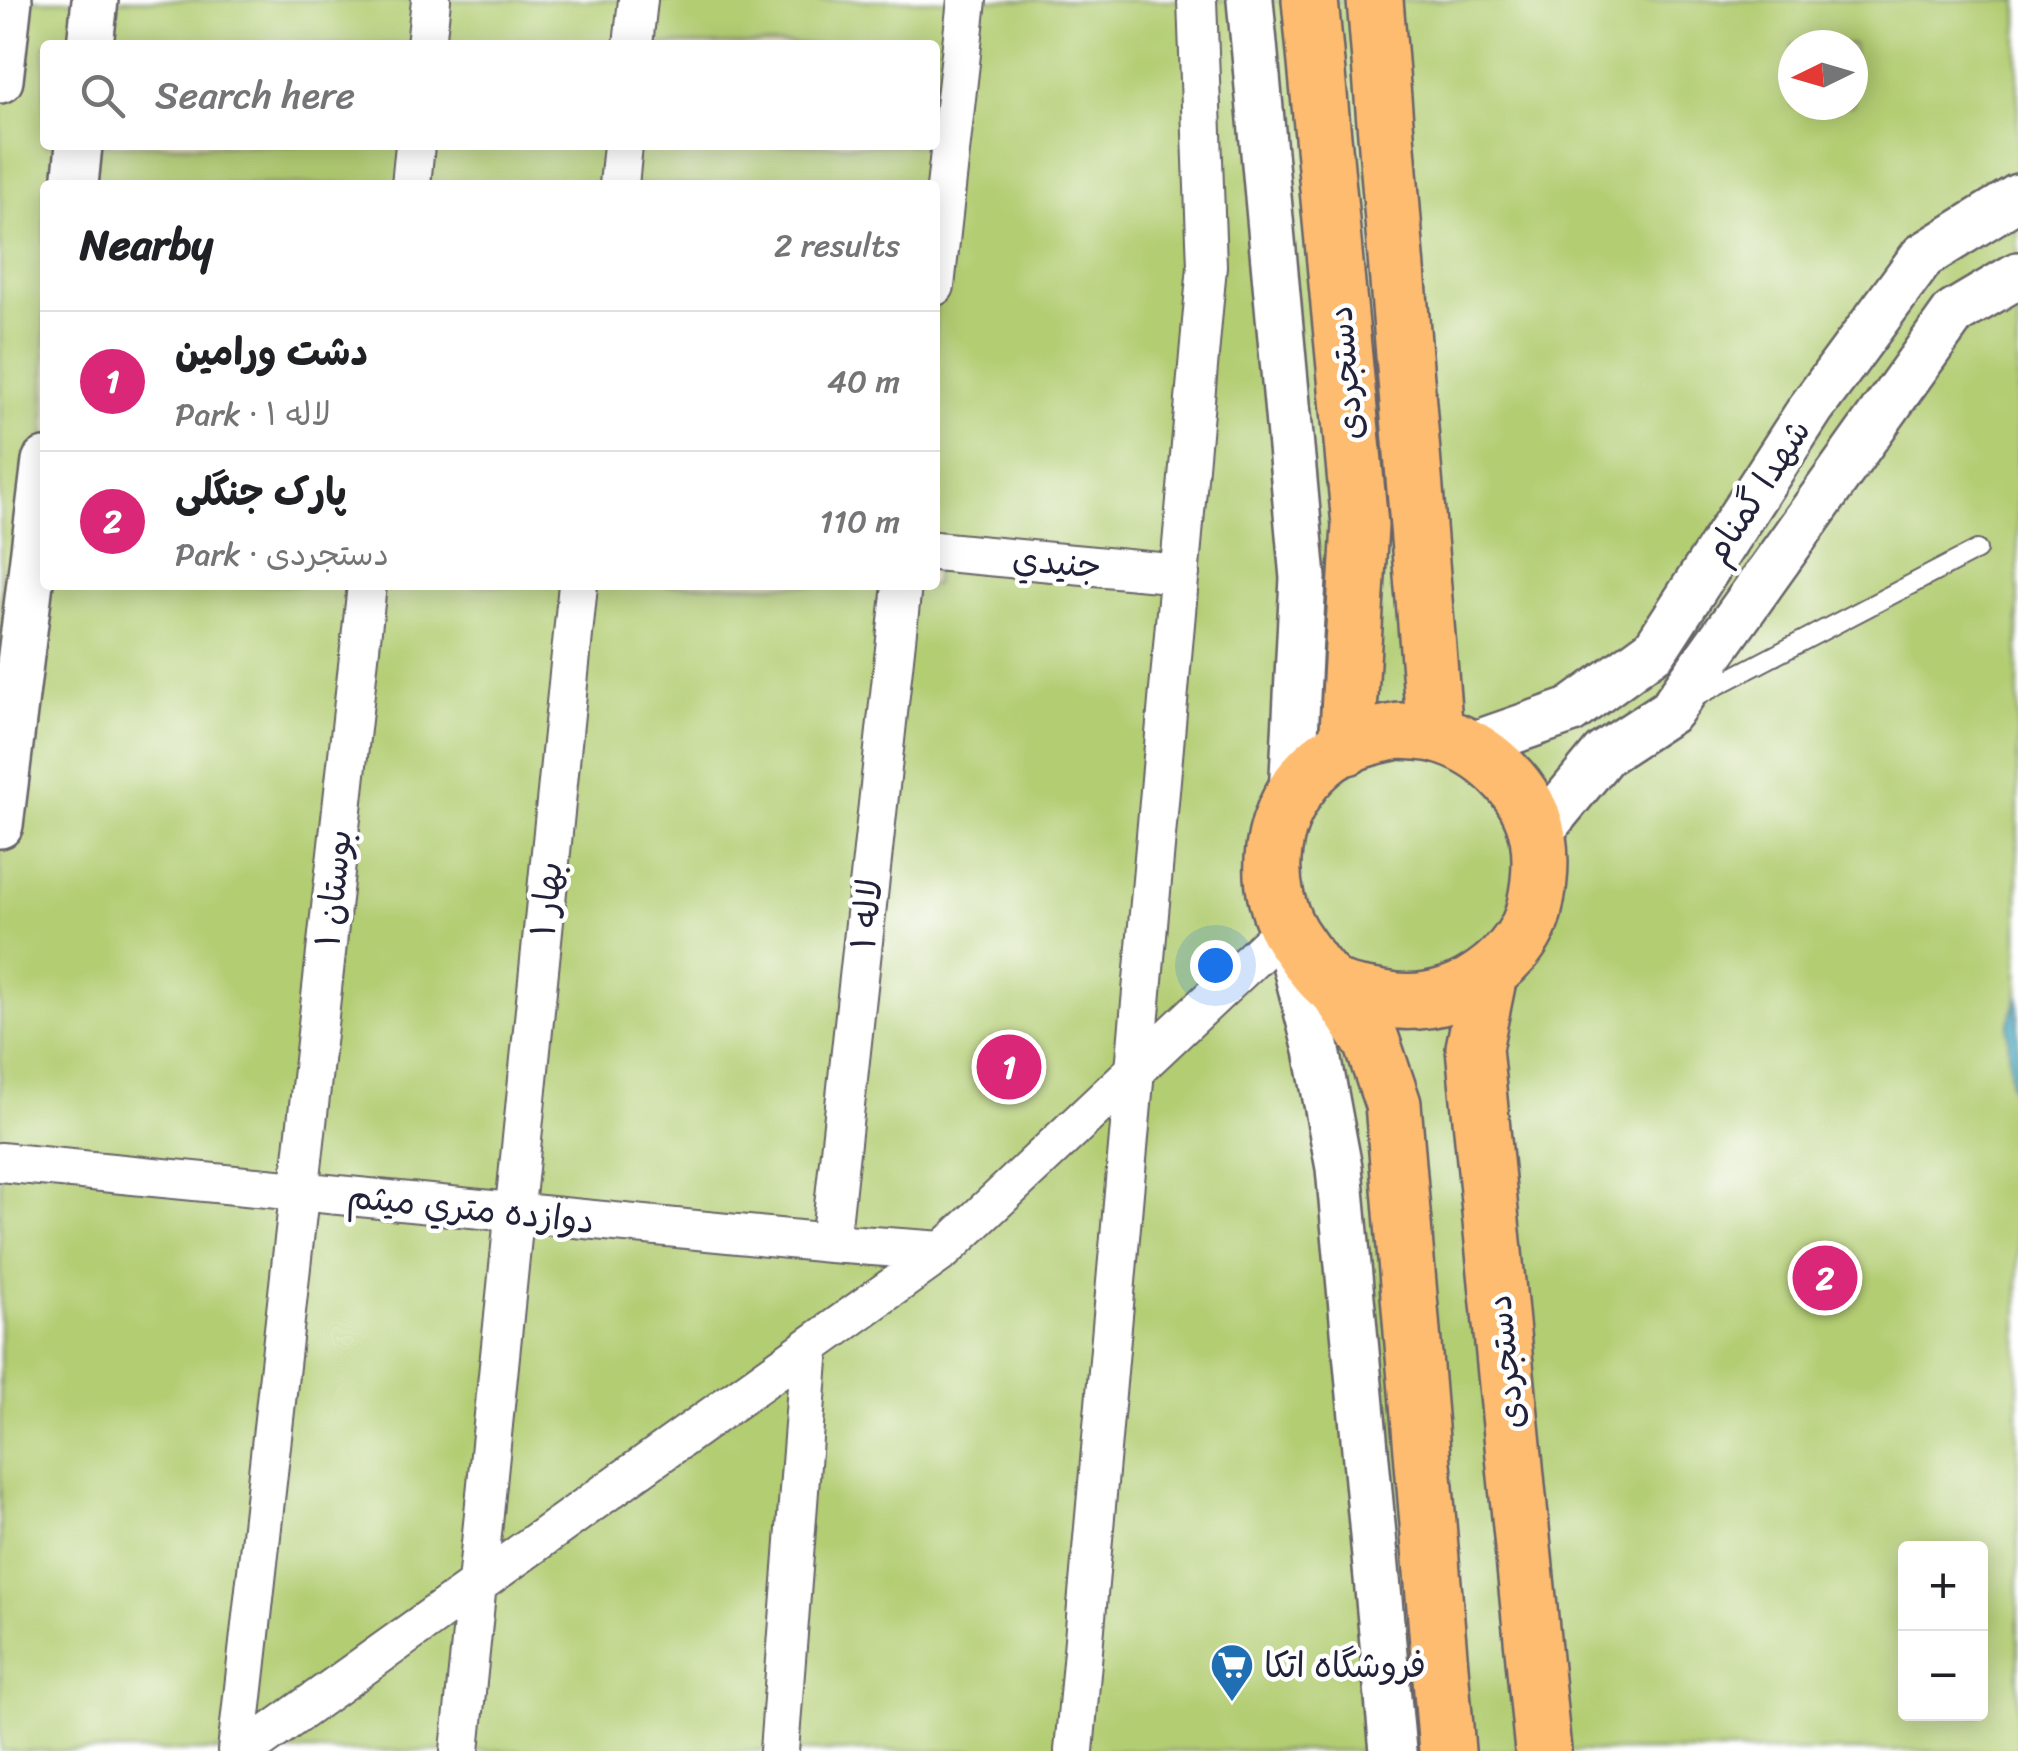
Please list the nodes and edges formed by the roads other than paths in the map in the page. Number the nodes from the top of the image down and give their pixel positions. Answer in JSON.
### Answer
{"nodes":[{"id":1,"x":9,"y":0,"type":"edge"},
{"id":2,"x":95,"y":0,"type":"edge"},
{"id":3,"x":432,"y":0,"type":"edge"},
{"id":4,"x":638,"y":0,"type":"edge"},
{"id":5,"x":966,"y":0,"type":"edge"},
{"id":6,"x":1197,"y":0,"type":"edge"},
{"id":7,"x":1250,"y":0,"type":"edge"},
{"id":8,"x":1310,"y":0,"type":"edge"},
{"id":9,"x":1375,"y":0,"type":"edge"},
{"id":10,"x":91,"y":40,"type":"edge"},
{"id":11,"x":427,"y":40,"type":"edge"},
{"id":12,"x":634,"y":40,"type":"edge"},
{"id":13,"x":0,"y":80,"type":"edge"},
{"id":14,"x":78,"y":150,"type":"edge"},
{"id":15,"x":414,"y":150,"type":"edge"},
{"id":16,"x":622,"y":150,"type":"edge"},
{"id":17,"x":76,"y":180,"type":"edge"},
{"id":18,"x":412,"y":180,"type":"edge"},
{"id":19,"x":620,"y":180,"type":"edge"},
{"id":20,"x":2018,"y":196,"type":"edge"},
{"id":21,"x":940,"y":240,"type":"edge"},
{"id":22,"x":2018,"y":274,"type":"edge"},
{"id":23,"x":40,"y":501,"type":"edge"},
{"id":24,"x":1977,"y":550,"type":"dead end"},
{"id":25,"x":940,"y":551,"type":"edge"},
{"id":26,"x":1180,"y":574,"type":"junction"},
{"id":27,"x":365,"y":590,"type":"edge"},
{"id":28,"x":577,"y":590,"type":"edge"},
{"id":29,"x":901,"y":590,"type":"edge"},
{"id":30,"x":1670,"y":710,"type":"junction"},
{"id":31,"x":1452,"y":740,"type":"junction"},
{"id":32,"x":1347,"y":747,"type":"junction"},
{"id":33,"x":1292,"y":794,"type":"junction"},
{"id":34,"x":0,"y":825,"type":"edge"},
{"id":35,"x":1538,"y":834,"type":"junction"},
{"id":36,"x":1286,"y":928,"type":"junction"},
{"id":37,"x":1488,"y":975,"type":"junction"},
{"id":38,"x":1337,"y":989,"type":"junction"},
{"id":39,"x":1134,"y":1072,"type":"junction"},
{"id":40,"x":0,"y":1162,"type":"edge"},
{"id":41,"x":299,"y":1191,"type":"junction"},
{"id":42,"x":514,"y":1212,"type":"junction"},
{"id":43,"x":830,"y":1243,"type":"junction"},
{"id":44,"x":943,"y":1252,"type":"junction"},
{"id":45,"x":810,"y":1347,"type":"junction"},
{"id":46,"x":477,"y":1585,"type":"junction"},
{"id":47,"x":241,"y":1751,"type":"edge"},
{"id":48,"x":460,"y":1751,"type":"edge"},
{"id":49,"x":779,"y":1751,"type":"edge"},
{"id":50,"x":1074,"y":1751,"type":"edge"},
{"id":51,"x":1393,"y":1751,"type":"edge"},
{"id":52,"x":1447,"y":1751,"type":"edge"},
{"id":53,"x":1543,"y":1751,"type":"edge"}],
"edges":[{"from":1,"to":13,"type":"street"},
{"from":2,"to":10,"type":"street"},
{"from":3,"to":11,"type":"street"},
{"from":4,"to":12,"type":"street"},
{"from":5,"to":21,"type":"street"},
{"from":6,"to":26,"type":"street"},
{"from":7,"to":33,"type":"street"},
{"from":8,"to":32,"type":"main road","name":"دستجردی"},
{"from":9,"to":31,"type":"main road","name":"دستجردی"},
{"from":14,"to":17,"type":"street"},
{"from":15,"to":18,"type":"street"},
{"from":16,"to":19,"type":"street"},
{"from":20,"to":31,"type":"street","name":"شهدا گمنام"},
{"from":22,"to":30,"type":"street","name":"شهدا گمنام"},
{"from":23,"to":34,"type":"street"},
{"from":24,"to":30,"type":"lane"},
{"from":25,"to":26,"type":"street","name":"جنيدي"},
{"from":26,"to":39,"type":"street"},
{"from":27,"to":41,"type":"street","name":"بوستان ۱"},
{"from":28,"to":42,"type":"street","name":"بهار ۱"},
{"from":29,"to":43,"type":"street","name":"لاله ۱"},
{"from":30,"to":35,"type":"street","name":"شهدا گمنام"},
{"from":31,"to":32,"type":"main road"},
{"from":31,"to":35,"type":"main road"},
{"from":32,"to":33,"type":"main road"},
{"from":33,"to":36,"type":"main road"},
{"from":35,"to":37,"type":"main road"},
{"from":36,"to":38,"type":"main road"},
{"from":36,"to":39,"type":"street"},
{"from":36,"to":51,"type":"street"},
{"from":37,"to":38,"type":"main road"},
{"from":37,"to":53,"type":"main road","name":"دستجردی"},
{"from":38,"to":52,"type":"main road"},
{"from":39,"to":44,"type":"street"},
{"from":39,"to":50,"type":"street"},
{"from":40,"to":41,"type":"street","name":"دوازده متري میثم"},
{"from":41,"to":42,"type":"street","name":"دوازده متري میثم"},
{"from":41,"to":47,"type":"street","name":"بوستان ۱"},
{"from":42,"to":43,"type":"street","name":"دوازده متري میثم"},
{"from":42,"to":46,"type":"street","name":"بهار ۱"},
{"from":43,"to":44,"type":"street","name":"دوازده متري میثم"},
{"from":44,"to":45,"type":"street"},
{"from":45,"to":46,"type":"street"},
{"from":45,"to":49,"type":"street"},
{"from":46,"to":47,"type":"street"},
{"from":46,"to":48,"type":"street","name":"بهار ۱"}]}
